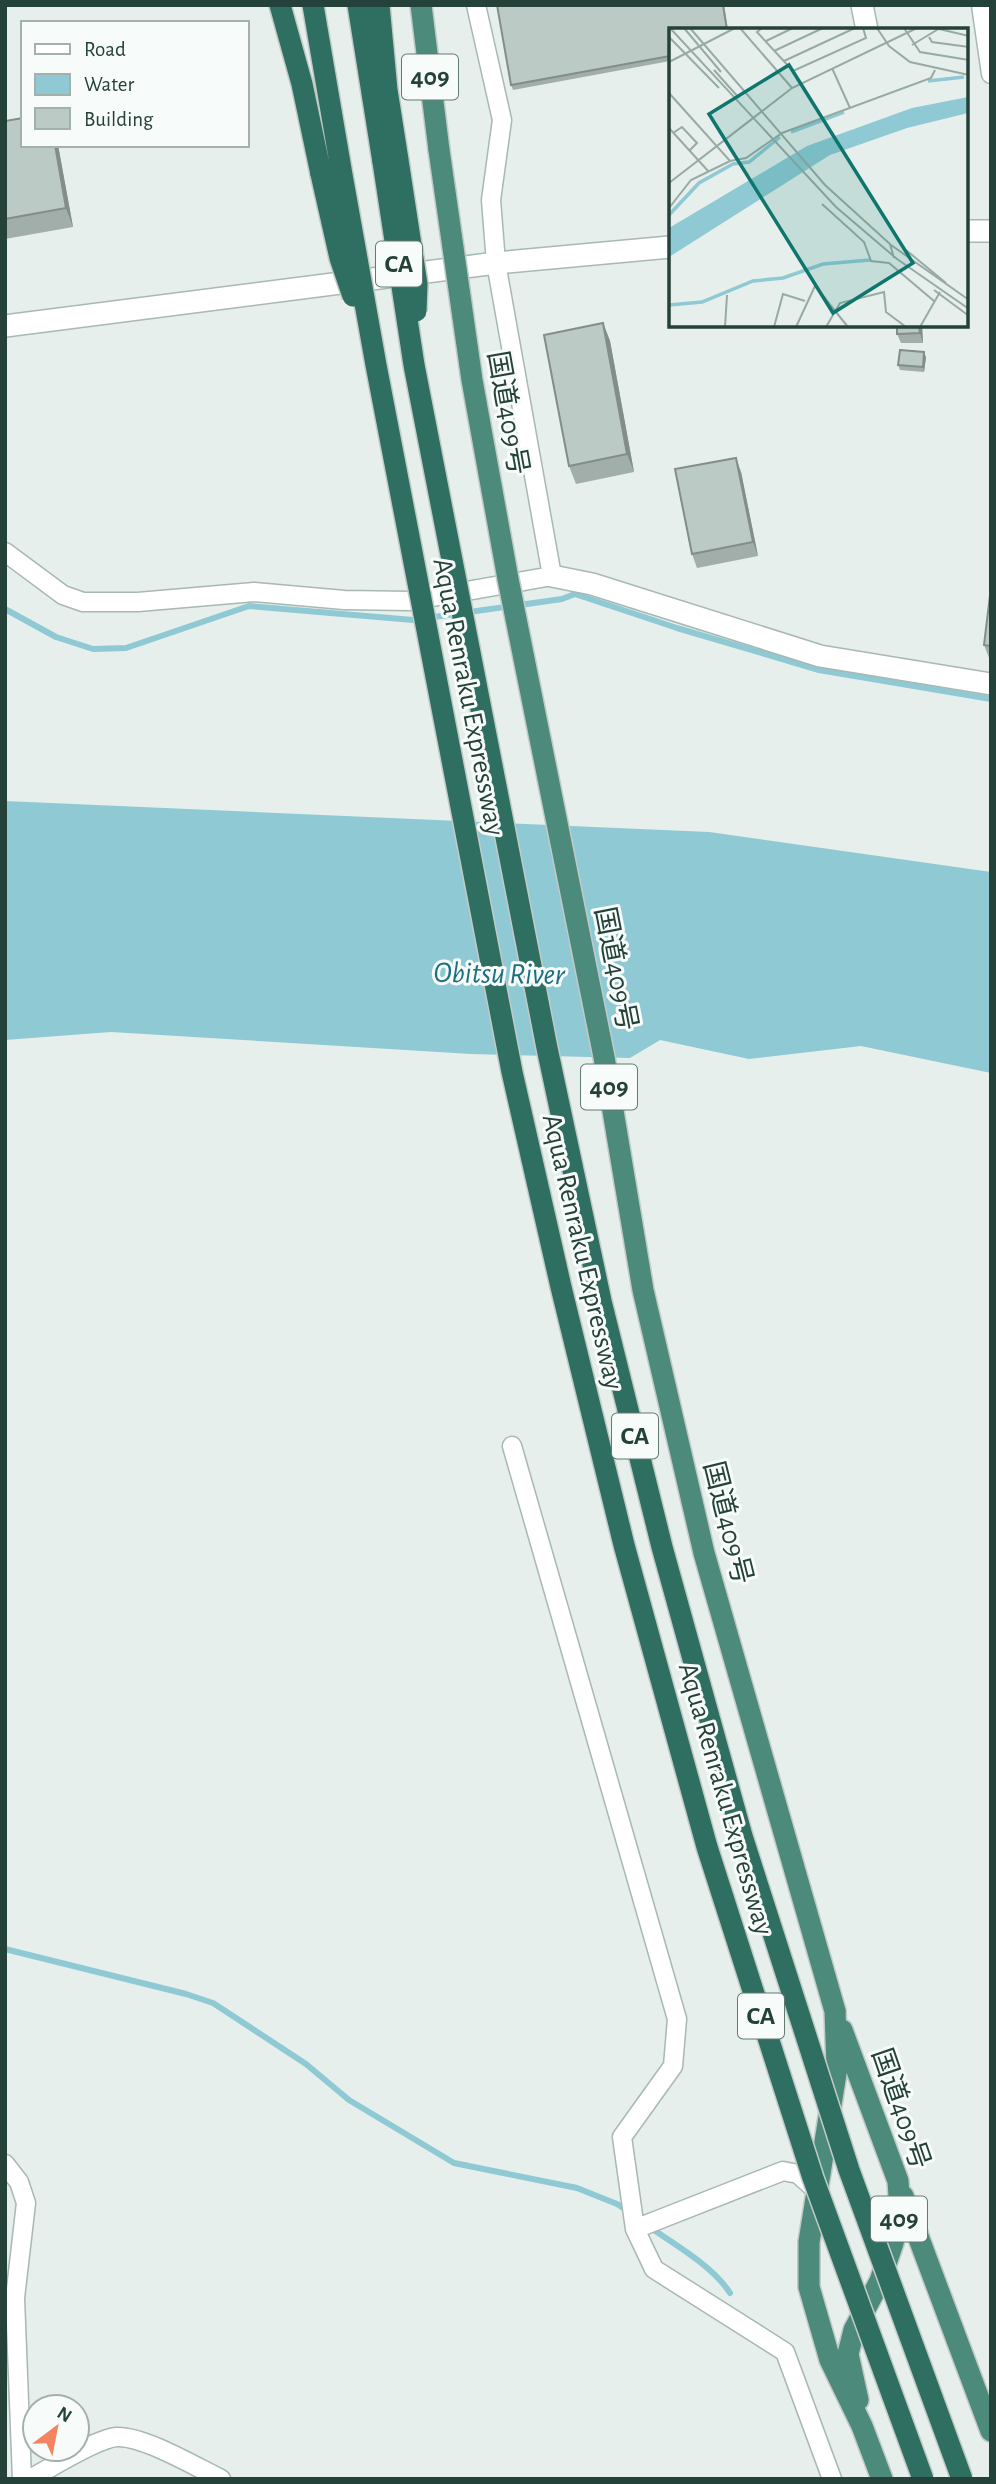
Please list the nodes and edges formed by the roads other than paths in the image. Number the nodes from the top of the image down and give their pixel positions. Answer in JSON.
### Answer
{"nodes":[{"id":1,"x":280,"y":5,"type":"edge"},
{"id":2,"x":313,"y":5,"type":"edge"},
{"id":3,"x":358,"y":5,"type":"edge"},
{"id":4,"x":379,"y":5,"type":"edge"},
{"id":5,"x":421,"y":5,"type":"edge"},
{"id":6,"x":476,"y":5,"type":"edge"},
{"id":7,"x":862,"y":5,"type":"edge"},
{"id":8,"x":981,"y":5,"type":"edge"},
{"id":9,"x":867,"y":28,"type":"edge"},
{"id":10,"x":991,"y":74,"type":"edge"},
{"id":11,"x":390,"y":161,"type":"junction"},
{"id":12,"x":331,"y":172,"type":"junction"},
{"id":13,"x":968,"y":231,"type":"edge"},
{"id":14,"x":991,"y":231,"type":"edge"},
{"id":15,"x":669,"y":247,"type":"edge"},
{"id":16,"x":496,"y":263,"type":"junction"},
{"id":17,"x":5,"y":326,"type":"edge"},
{"id":18,"x":5,"y":552,"type":"edge"},
{"id":19,"x":552,"y":576,"type":"junction"},
{"id":20,"x":991,"y":684,"type":"edge"},
{"id":21,"x":512,"y":1446,"type":"dead end"},
{"id":22,"x":835,"y":2011,"type":"junction"},
{"id":23,"x":5,"y":2164,"type":"edge"},
{"id":24,"x":898,"y":2181,"type":"junction"},
{"id":25,"x":817,"y":2191,"type":"junction"},
{"id":26,"x":635,"y":2229,"type":"junction"},
{"id":27,"x":862,"y":2426,"type":"junction"},
{"id":28,"x":991,"y":2431,"type":"edge"},
{"id":29,"x":22,"y":2479,"type":"edge"},
{"id":30,"x":30,"y":2479,"type":"edge"},
{"id":31,"x":221,"y":2479,"type":"edge"},
{"id":32,"x":832,"y":2479,"type":"edge"},
{"id":33,"x":882,"y":2479,"type":"edge"},
{"id":34,"x":923,"y":2479,"type":"edge"},
{"id":35,"x":962,"y":2479,"type":"edge"}],
"edges":[{"from":1,"to":12,"type":"highway"},
{"from":2,"to":12,"type":"highway"},
{"from":3,"to":11,"type":"highway","name":"Aqua Renraku Expressway","number":"CA"},
{"from":4,"to":11,"type":"highway"},
{"from":5,"to":22,"type":"highway","name":"国道409号","number":"409","bridge":true},
{"from":6,"to":16,"type":"street"},
{"from":7,"to":9,"type":"street"},
{"from":8,"to":10,"type":"street"},
{"from":11,"to":35,"type":"highway","name":"Aqua Renraku Expressway","number":"CA","bridge":true},
{"from":12,"to":34,"type":"highway","name":"Aqua Renraku Expressway","number":"CA","bridge":true},
{"from":13,"to":14,"type":"street"},
{"from":15,"to":16,"type":"street"},
{"from":16,"to":17,"type":"street"},
{"from":16,"to":19,"type":"street"},
{"from":18,"to":19,"type":"street"},
{"from":19,"to":20,"type":"street"},
{"from":21,"to":26,"type":"street"},
{"from":22,"to":24,"type":"highway","name":"国道409号","number":"409"},
{"from":22,"to":25,"type":"highway","name":"国道409号","number":"409"},
{"from":23,"to":29,"type":"street"},
{"from":24,"to":27,"type":"highway","name":"国道409号","number":"409"},
{"from":24,"to":28,"type":"highway"},
{"from":25,"to":26,"type":"street"},
{"from":25,"to":27,"type":"highway","name":"国道409号","number":"409"},
{"from":26,"to":32,"type":"street"},
{"from":27,"to":33,"type":"highway","name":"国道409号","number":"409"},
{"from":30,"to":31,"type":"street"}]}
